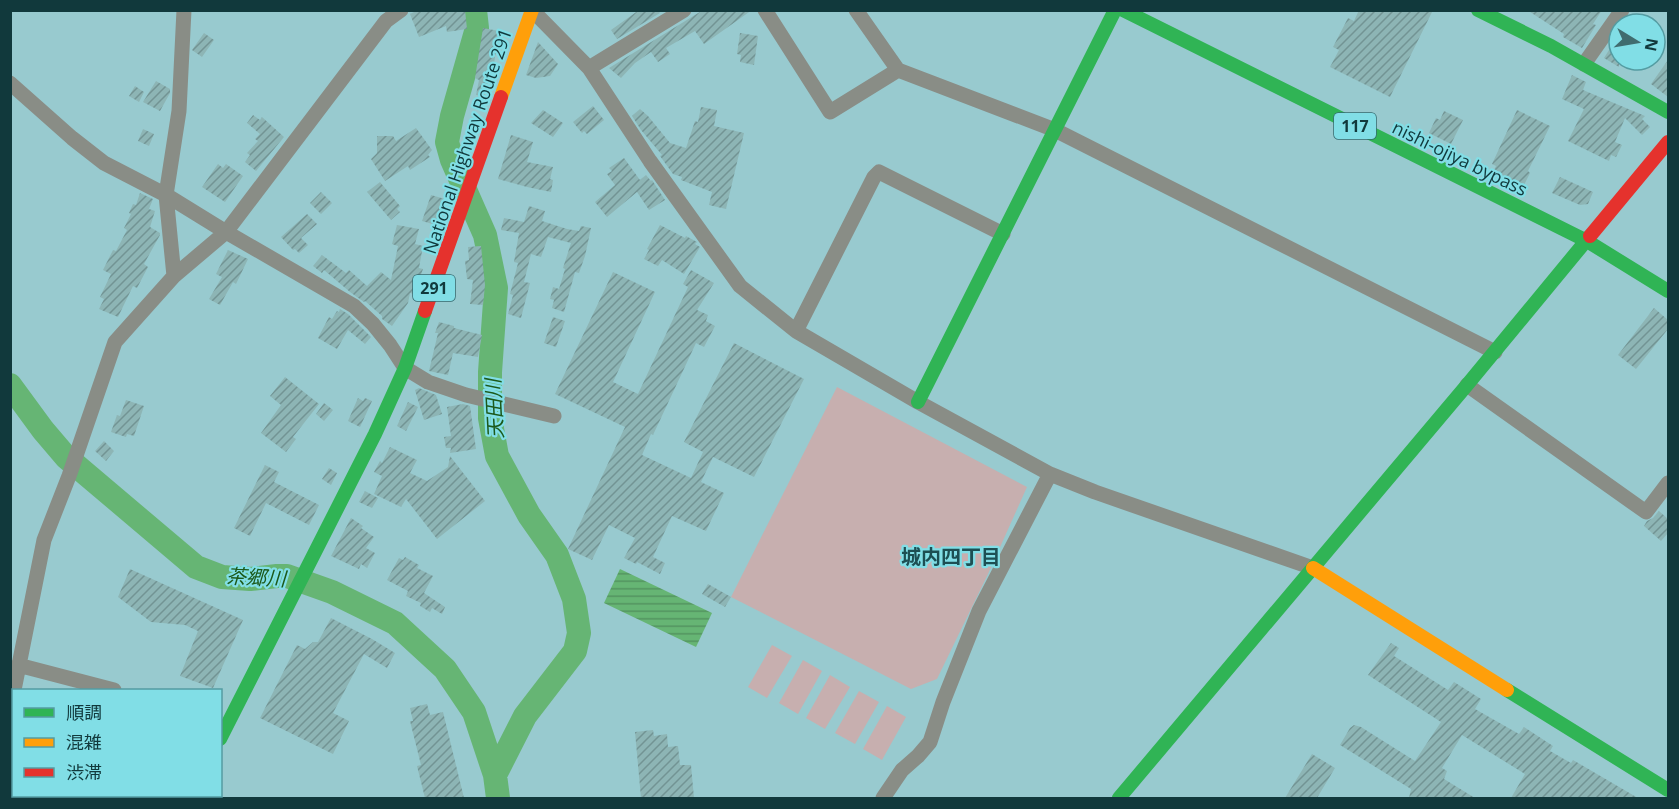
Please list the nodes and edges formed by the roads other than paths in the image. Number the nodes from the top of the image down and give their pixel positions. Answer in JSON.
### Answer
{"nodes":[{"id":1,"x":184,"y":10,"type":"edge"},
{"id":2,"x":402,"y":10,"type":"edge"},
{"id":3,"x":684,"y":10,"type":"edge"},
{"id":4,"x":765,"y":10,"type":"edge"},
{"id":5,"x":856,"y":10,"type":"edge"},
{"id":6,"x":1115,"y":10,"type":"edge"},
{"id":7,"x":1123,"y":10,"type":"edge"},
{"id":8,"x":1478,"y":10,"type":"edge"},
{"id":9,"x":1622,"y":10,"type":"edge"},
{"id":10,"x":532,"y":11,"type":"edge"},
{"id":11,"x":1499,"y":14,"type":"edge"},
{"id":12,"x":1584,"y":64,"type":"junction"},
{"id":13,"x":589,"y":68,"type":"junction"},
{"id":14,"x":898,"y":70,"type":"junction"},
{"id":15,"x":10,"y":84,"type":"edge"},
{"id":16,"x":1668,"y":112,"type":"edge"},
{"id":17,"x":1055,"y":130,"type":"junction"},
{"id":18,"x":1668,"y":142,"type":"edge"},
{"id":19,"x":166,"y":195,"type":"junction"},
{"id":20,"x":226,"y":232,"type":"junction"},
{"id":21,"x":1003,"y":234,"type":"junction"},
{"id":22,"x":1587,"y":241,"type":"junction"},
{"id":23,"x":174,"y":276,"type":"junction"},
{"id":24,"x":1668,"y":291,"type":"edge"},
{"id":25,"x":796,"y":331,"type":"junction"},
{"id":26,"x":1495,"y":352,"type":"junction"},
{"id":27,"x":405,"y":368,"type":"junction"},
{"id":28,"x":1467,"y":386,"type":"junction"},
{"id":29,"x":918,"y":402,"type":"junction"},
{"id":30,"x":554,"y":416,"type":"dead end"},
{"id":31,"x":1050,"y":474,"type":"junction"},
{"id":32,"x":1668,"y":483,"type":"edge"},
{"id":33,"x":1313,"y":568,"type":"junction"},
{"id":34,"x":18,"y":665,"type":"junction"},
{"id":35,"x":14,"y":689,"type":"edge"},
{"id":36,"x":110,"y":689,"type":"edge"},
{"id":37,"x":225,"y":720,"type":"edge"},
{"id":38,"x":1668,"y":790,"type":"edge"},
{"id":39,"x":883,"y":798,"type":"edge"},
{"id":40,"x":1119,"y":798,"type":"edge"}],
"edges":[{"from":1,"to":19,"type":"street"},
{"from":2,"to":20,"type":"street"},
{"from":3,"to":13,"type":"street"},
{"from":4,"to":14,"type":"street"},
{"from":5,"to":14,"type":"street"},
{"from":6,"to":17,"type":"main road"},
{"from":7,"to":22,"type":"main road","name":"nishi-ojiya bypass","number":"117"},
{"from":8,"to":11,"type":"main road"},
{"from":9,"to":12,"type":"street"},
{"from":10,"to":13,"type":"street"},
{"from":10,"to":27,"type":"main road","name":"National Highway Route 291","number":"291"},
{"from":11,"to":12,"type":"main road"},
{"from":12,"to":16,"type":"main road"},
{"from":13,"to":25,"type":"street"},
{"from":14,"to":17,"type":"street"},
{"from":15,"to":19,"type":"street"},
{"from":17,"to":21,"type":"main road"},
{"from":17,"to":26,"type":"street"},
{"from":18,"to":22,"type":"main road"},
{"from":19,"to":20,"type":"street"},
{"from":19,"to":23,"type":"street"},
{"from":20,"to":23,"type":"street"},
{"from":20,"to":27,"type":"street"},
{"from":21,"to":25,"type":"street"},
{"from":21,"to":29,"type":"main road"},
{"from":22,"to":24,"type":"main road","number":"117"},
{"from":22,"to":26,"type":"main road"},
{"from":23,"to":34,"type":"street"},
{"from":25,"to":29,"type":"street"},
{"from":26,"to":28,"type":"main road"},
{"from":27,"to":30,"type":"street"},
{"from":27,"to":37,"type":"main road","name":"National Highway Route 291","number":"291"},
{"from":28,"to":32,"type":"street"},
{"from":28,"to":33,"type":"main road"},
{"from":29,"to":31,"type":"street"},
{"from":31,"to":33,"type":"street"},
{"from":31,"to":39,"type":"street"},
{"from":33,"to":38,"type":"main road"},
{"from":33,"to":40,"type":"main road"},
{"from":34,"to":35,"type":"street"},
{"from":34,"to":36,"type":"street"}]}
